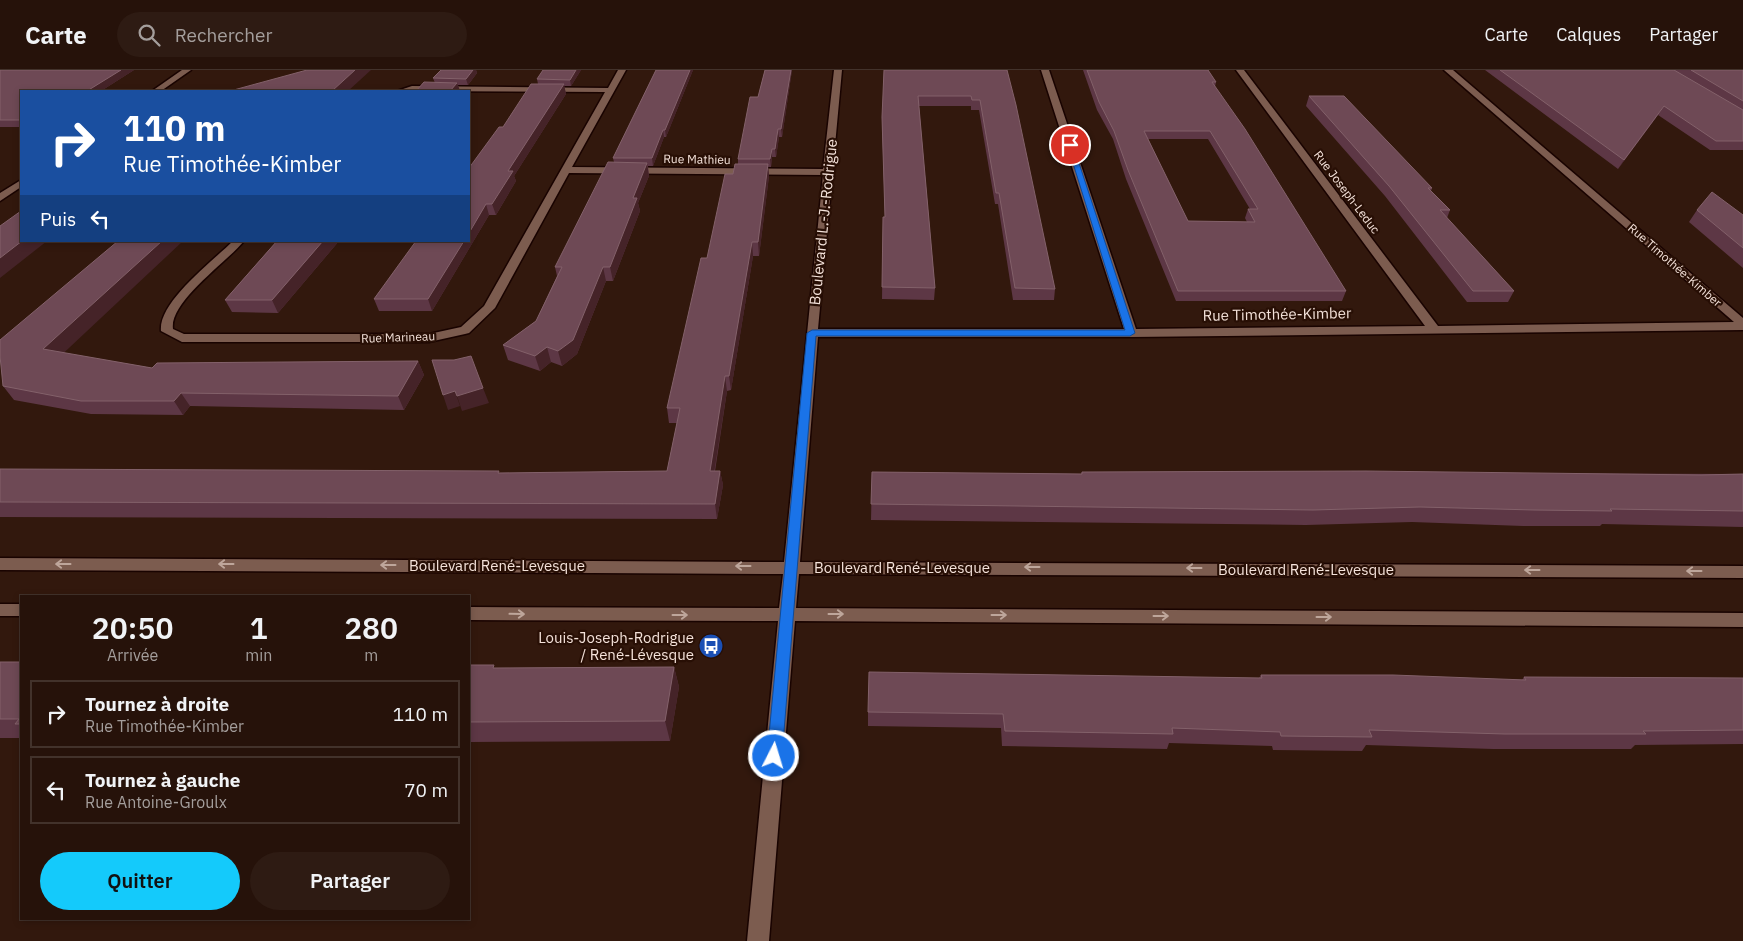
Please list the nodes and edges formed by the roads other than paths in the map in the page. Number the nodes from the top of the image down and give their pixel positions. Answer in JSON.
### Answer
{"nodes":[{"id":1,"x":187,"y":70,"type":"edge"},
{"id":2,"x":622,"y":70,"type":"edge"},
{"id":3,"x":838,"y":70,"type":"edge"},
{"id":4,"x":1045,"y":70,"type":"edge"},
{"id":5,"x":1240,"y":70,"type":"edge"},
{"id":6,"x":1448,"y":70,"type":"edge"},
{"id":7,"x":157,"y":90,"type":"edge"},
{"id":8,"x":405,"y":90,"type":"edge"},
{"id":9,"x":611,"y":90,"type":"junction"},
{"id":10,"x":566,"y":170,"type":"junction"},
{"id":11,"x":827,"y":172,"type":"junction"},
{"id":12,"x":20,"y":184,"type":"edge"},
{"id":13,"x":0,"y":198,"type":"edge"},
{"id":14,"x":238,"y":242,"type":"edge"},
{"id":15,"x":1743,"y":325,"type":"edge"},
{"id":16,"x":1433,"y":328,"type":"junction"},
{"id":17,"x":812,"y":333,"type":"junction"},
{"id":18,"x":1130,"y":333,"type":"junction"},
{"id":19,"x":0,"y":564,"type":"edge"},
{"id":20,"x":792,"y":566,"type":"junction"},
{"id":21,"x":1743,"y":572,"type":"edge"},
{"id":22,"x":0,"y":610,"type":"edge"},
{"id":23,"x":20,"y":610,"type":"edge"},
{"id":24,"x":470,"y":613,"type":"edge"},
{"id":25,"x":788,"y":614,"type":"junction"},
{"id":26,"x":1743,"y":620,"type":"edge"},
{"id":27,"x":758,"y":941,"type":"edge"}],
"edges":[{"from":1,"to":7,"type":"street"},
{"from":2,"to":9,"type":"street","name":"Rue Marineau"},
{"from":3,"to":11,"type":"street","name":"Boulevard L.-J.-Rodrigue"},
{"from":4,"to":18,"type":"street"},
{"from":5,"to":16,"type":"street","name":"Rue Joseph-Leduc"},
{"from":6,"to":15,"type":"street","name":"Rue Timothée-Kimber"},
{"from":8,"to":9,"type":"street"},
{"from":9,"to":10,"type":"street","name":"Rue Marineau"},
{"from":10,"to":11,"type":"street","name":"Rue Mathieu"},
{"from":10,"to":14,"type":"street","name":"Rue Marineau"},
{"from":11,"to":17,"type":"street","name":"Boulevard L.-J.-Rodrigue"},
{"from":12,"to":13,"type":"street"},
{"from":15,"to":16,"type":"street","name":"Rue Timothée-Kimber"},
{"from":16,"to":18,"type":"street","name":"Rue Timothée-Kimber"},
{"from":17,"to":18,"type":"street","name":"Rue Timothée-Kimber"},
{"from":17,"to":20,"type":"street","name":"Boulevard L.-J.-Rodrigue"},
{"from":20,"to":19,"type":"street","name":"Boulevard René-Levesque","one_way":true},
{"from":21,"to":20,"type":"street","name":"Boulevard René-Levesque","one_way":true},
{"from":20,"to":25,"type":"street","name":"Boulevard L.-J.-Rodrigue"},
{"from":22,"to":23,"type":"street"},
{"from":24,"to":25,"type":"street","one_way":true},
{"from":25,"to":26,"type":"street","one_way":true},
{"from":25,"to":27,"type":"street","name":"Boulevard L.-J.-Rodrigue"}]}
